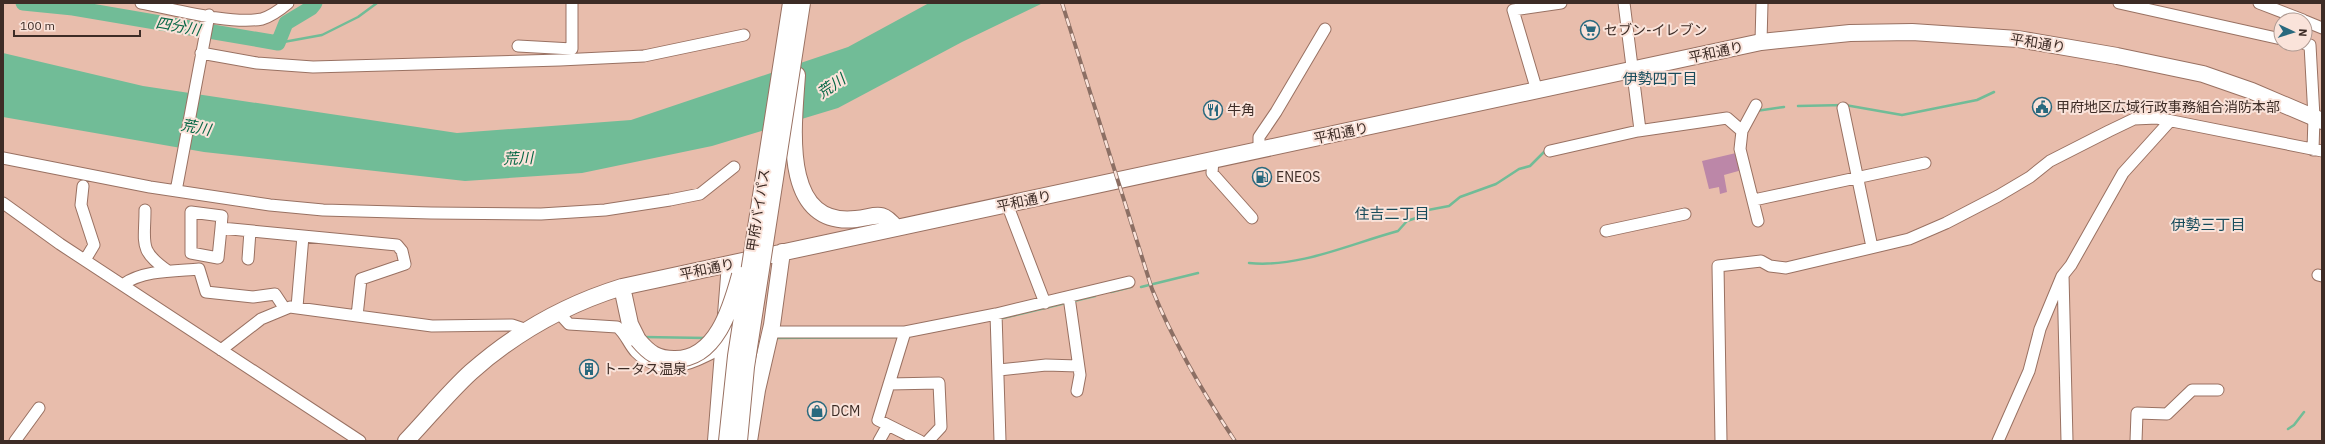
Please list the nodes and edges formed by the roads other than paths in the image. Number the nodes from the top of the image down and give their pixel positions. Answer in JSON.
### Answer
{"nodes":[{"id":1,"x":141,"y":3,"type":"edge"},
{"id":2,"x":288,"y":3,"type":"edge"},
{"id":3,"x":572,"y":3,"type":"edge"},
{"id":4,"x":1561,"y":3,"type":"edge"},
{"id":5,"x":1624,"y":3,"type":"edge"},
{"id":6,"x":1754,"y":3,"type":"edge"},
{"id":7,"x":1762,"y":3,"type":"edge"},
{"id":8,"x":1769,"y":3,"type":"edge"},
{"id":9,"x":2119,"y":3,"type":"edge"},
{"id":10,"x":2259,"y":3,"type":"edge"},
{"id":11,"x":798,"y":6,"type":"edge"},
{"id":12,"x":2283,"y":12,"type":"edge"},
{"id":13,"x":1761,"y":14,"type":"junction"},
{"id":14,"x":209,"y":15,"type":"junction"},
{"id":15,"x":1325,"y":29,"type":"dead end"},
{"id":16,"x":744,"y":35,"type":"dead end"},
{"id":17,"x":2273,"y":37,"type":"edge"},
{"id":18,"x":1761,"y":42,"type":"junction"},
{"id":19,"x":518,"y":46,"type":"dead end"},
{"id":20,"x":2311,"y":52,"type":"edge"},
{"id":21,"x":201,"y":53,"type":"junction"},
{"id":22,"x":1632,"y":70,"type":"junction"},
{"id":23,"x":1536,"y":91,"type":"junction"},
{"id":24,"x":1756,"y":105,"type":"dead end"},
{"id":25,"x":1843,"y":108,"type":"dead end"},
{"id":26,"x":2318,"y":119,"type":"edge"},
{"id":27,"x":2170,"y":121,"type":"junction"},
{"id":28,"x":1640,"y":130,"type":"junction"},
{"id":29,"x":1742,"y":130,"type":"junction"},
{"id":30,"x":1259,"y":150,"type":"junction"},
{"id":31,"x":1550,"y":151,"type":"dead end"},
{"id":32,"x":2318,"y":151,"type":"edge"},
{"id":33,"x":3,"y":158,"type":"edge"},
{"id":34,"x":1213,"y":160,"type":"junction"},
{"id":35,"x":765,"y":162,"type":"junction"},
{"id":36,"x":1925,"y":163,"type":"dead end"},
{"id":37,"x":734,"y":167,"type":"dead end"},
{"id":38,"x":1857,"y":177,"type":"junction"},
{"id":39,"x":83,"y":186,"type":"dead end"},
{"id":40,"x":176,"y":191,"type":"junction"},
{"id":41,"x":1754,"y":200,"type":"junction"},
{"id":42,"x":3,"y":202,"type":"edge"},
{"id":43,"x":1007,"y":204,"type":"junction"},
{"id":44,"x":145,"y":210,"type":"dead end"},
{"id":45,"x":1685,"y":214,"type":"dead end"},
{"id":46,"x":1252,"y":218,"type":"dead end"},
{"id":47,"x":1758,"y":221,"type":"dead end"},
{"id":48,"x":221,"y":228,"type":"junction"},
{"id":49,"x":896,"y":228,"type":"junction"},
{"id":50,"x":250,"y":231,"type":"junction"},
{"id":51,"x":1606,"y":231,"type":"dead end"},
{"id":52,"x":303,"y":236,"type":"junction"},
{"id":53,"x":1872,"y":247,"type":"junction"},
{"id":54,"x":782,"y":252,"type":"junction"},
{"id":55,"x":248,"y":259,"type":"dead end"},
{"id":56,"x":85,"y":260,"type":"junction"},
{"id":57,"x":730,"y":264,"type":"junction"},
{"id":58,"x":168,"y":271,"type":"junction"},
{"id":59,"x":2063,"y":275,"type":"junction"},
{"id":60,"x":1129,"y":282,"type":"dead end"},
{"id":61,"x":124,"y":284,"type":"junction"},
{"id":62,"x":622,"y":287,"type":"junction"},
{"id":63,"x":1070,"y":297,"type":"junction"},
{"id":64,"x":1045,"y":303,"type":"junction"},
{"id":65,"x":291,"y":308,"type":"junction"},
{"id":66,"x":558,"y":312,"type":"junction"},
{"id":67,"x":996,"y":314,"type":"junction"},
{"id":68,"x":357,"y":316,"type":"junction"},
{"id":69,"x":526,"y":330,"type":"junction"},
{"id":70,"x":770,"y":332,"type":"junction"},
{"id":71,"x":905,"y":332,"type":"junction"},
{"id":72,"x":722,"y":348,"type":"junction"},
{"id":73,"x":221,"y":350,"type":"junction"},
{"id":74,"x":1078,"y":366,"type":"junction"},
{"id":75,"x":999,"y":370,"type":"junction"},
{"id":76,"x":889,"y":384,"type":"junction"},
{"id":77,"x":2218,"y":390,"type":"dead end"},
{"id":78,"x":1077,"y":391,"type":"dead end"},
{"id":79,"x":39,"y":408,"type":"dead end"},
{"id":80,"x":888,"y":426,"type":"junction"},
{"id":81,"x":15,"y":441,"type":"edge"},
{"id":82,"x":360,"y":441,"type":"edge"},
{"id":83,"x":406,"y":441,"type":"edge"},
{"id":84,"x":716,"y":441,"type":"edge"},
{"id":85,"x":727,"y":441,"type":"edge"},
{"id":86,"x":739,"y":441,"type":"edge"},
{"id":87,"x":749,"y":441,"type":"edge"},
{"id":88,"x":879,"y":441,"type":"edge"},
{"id":89,"x":920,"y":441,"type":"edge"},
{"id":90,"x":928,"y":441,"type":"edge"},
{"id":91,"x":1000,"y":441,"type":"edge"},
{"id":92,"x":1721,"y":441,"type":"edge"},
{"id":93,"x":1998,"y":441,"type":"edge"},
{"id":94,"x":2067,"y":441,"type":"edge"},
{"id":95,"x":2136,"y":441,"type":"edge"}],
"edges":[{"from":1,"to":14,"type":"street"},
{"from":2,"to":14,"type":"street"},
{"from":3,"to":19,"type":"street"},
{"from":4,"to":23,"type":"street"},
{"from":5,"to":22,"type":"street"},
{"from":6,"to":13,"type":"street"},
{"from":7,"to":13,"type":"street"},
{"from":8,"to":13,"type":"street"},
{"from":9,"to":17,"type":"street"},
{"from":10,"to":12,"type":"street"},
{"from":11,"to":35,"type":"highway","name":"甲府バイパス","bridge":true},
{"from":11,"to":49,"type":"highway","bridge":true},
{"from":11,"to":86,"type":"highway","name":"甲府バイパス","bridge":true},
{"from":13,"to":18,"type":"street"},
{"from":14,"to":21,"type":"street"},
{"from":15,"to":30,"type":"street"},
{"from":16,"to":21,"type":"street"},
{"from":18,"to":22,"type":"highway","name":"平和通り"},
{"from":18,"to":26,"type":"highway","name":"平和通り"},
{"from":20,"to":26,"type":"street"},
{"from":21,"to":40,"type":"street"},
{"from":22,"to":23,"type":"highway","name":"平和通り"},
{"from":22,"to":28,"type":"street"},
{"from":23,"to":30,"type":"highway","name":"平和通り"},
{"from":24,"to":29,"type":"street"},
{"from":25,"to":38,"type":"street"},
{"from":26,"to":32,"type":"street"},
{"from":27,"to":32,"type":"street"},
{"from":27,"to":53,"type":"street"},
{"from":27,"to":59,"type":"street"},
{"from":28,"to":29,"type":"street"},
{"from":28,"to":31,"type":"street"},
{"from":29,"to":41,"type":"street"},
{"from":30,"to":34,"type":"highway","name":"平和通り"},
{"from":33,"to":40,"type":"street"},
{"from":34,"to":43,"type":"highway","name":"平和通り"},
{"from":34,"to":46,"type":"street"},
{"from":35,"to":62,"type":"highway","bridge":true},
{"from":35,"to":85,"type":"highway","name":"甲府バイパス","bridge":true},
{"from":36,"to":38,"type":"street"},
{"from":37,"to":40,"type":"street"},
{"from":38,"to":41,"type":"street"},
{"from":38,"to":53,"type":"street"},
{"from":39,"to":56,"type":"street"},
{"from":41,"to":47,"type":"street"},
{"from":42,"to":56,"type":"street"},
{"from":43,"to":49,"type":"highway","name":"平和通り"},
{"from":43,"to":64,"type":"street"},
{"from":44,"to":58,"type":"street"},
{"from":45,"to":51,"type":"street"},
{"from":48,"to":48,"type":"street"},
{"from":48,"to":50,"type":"street"},
{"from":49,"to":54,"type":"highway","name":"平和通り"},
{"from":50,"to":52,"type":"street"},
{"from":50,"to":55,"type":"street"},
{"from":52,"to":65,"type":"street"},
{"from":52,"to":68,"type":"street"},
{"from":53,"to":92,"type":"street"},
{"from":54,"to":57,"type":"highway","name":"平和通り"},
{"from":54,"to":70,"type":"highway"},
{"from":56,"to":61,"type":"street"},
{"from":57,"to":62,"type":"highway","name":"平和通り"},
{"from":57,"to":72,"type":"highway"},
{"from":58,"to":61,"type":"street"},
{"from":58,"to":65,"type":"street"},
{"from":59,"to":93,"type":"street"},
{"from":59,"to":94,"type":"street"},
{"from":60,"to":63,"type":"street"},
{"from":61,"to":73,"type":"street"},
{"from":62,"to":66,"type":"highway","name":"平和通り"},
{"from":63,"to":64,"type":"street"},
{"from":63,"to":74,"type":"street"},
{"from":64,"to":67,"type":"street"},
{"from":65,"to":68,"type":"street"},
{"from":65,"to":73,"type":"street"},
{"from":66,"to":69,"type":"highway","name":"平和通り"},
{"from":66,"to":72,"type":"street"},
{"from":67,"to":71,"type":"street"},
{"from":67,"to":75,"type":"street"},
{"from":68,"to":69,"type":"street"},
{"from":69,"to":83,"type":"highway","name":"平和通り"},
{"from":70,"to":71,"type":"street"},
{"from":70,"to":87,"type":"highway"},
{"from":71,"to":76,"type":"street"},
{"from":72,"to":84,"type":"highway"},
{"from":73,"to":82,"type":"street"},
{"from":74,"to":75,"type":"street"},
{"from":74,"to":78,"type":"street"},
{"from":75,"to":91,"type":"street"},
{"from":76,"to":80,"type":"street"},
{"from":76,"to":90,"type":"street"},
{"from":77,"to":95,"type":"street"},
{"from":79,"to":81,"type":"street"},
{"from":80,"to":88,"type":"street"},
{"from":80,"to":89,"type":"street"}]}
